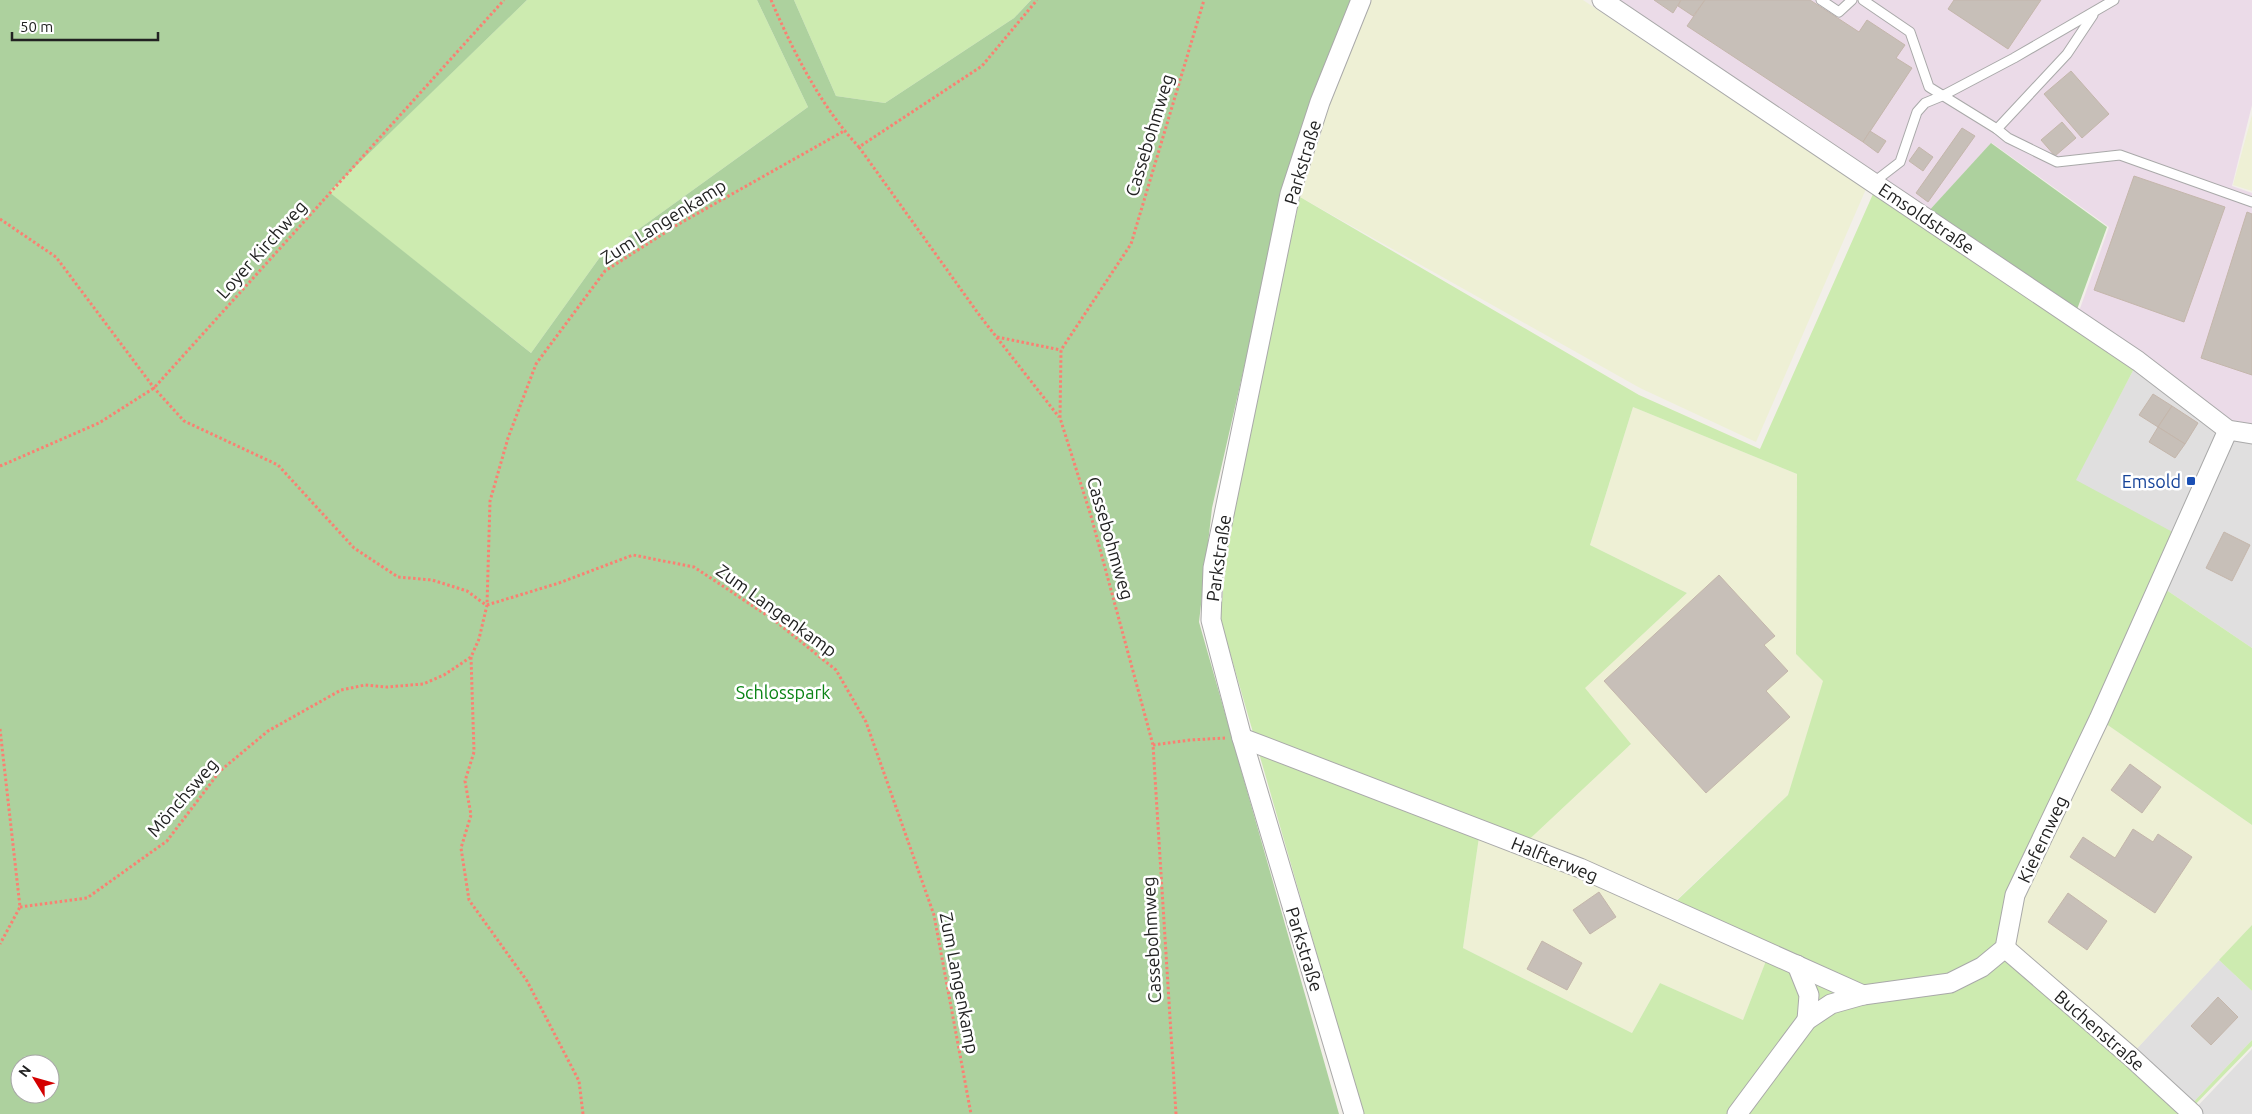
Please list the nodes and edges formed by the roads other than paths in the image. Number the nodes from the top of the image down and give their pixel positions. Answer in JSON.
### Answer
{"nodes":[{"id":1,"x":1361,"y":0,"type":"edge"},
{"id":2,"x":1602,"y":0,"type":"edge"},
{"id":3,"x":1821,"y":0,"type":"edge"},
{"id":4,"x":1852,"y":0,"type":"edge"},
{"id":5,"x":1863,"y":0,"type":"edge"},
{"id":6,"x":2114,"y":0,"type":"edge"},
{"id":7,"x":2094,"y":12,"type":"junction"},
{"id":8,"x":1942,"y":96,"type":"junction"},
{"id":9,"x":1996,"y":129,"type":"junction"},
{"id":10,"x":1874,"y":182,"type":"junction"},
{"id":11,"x":2252,"y":202,"type":"edge"},
{"id":12,"x":2228,"y":430,"type":"junction"},
{"id":13,"x":2252,"y":434,"type":"edge"},
{"id":14,"x":1242,"y":738,"type":"junction"},
{"id":15,"x":2005,"y":948,"type":"junction"},
{"id":16,"x":1797,"y":965,"type":"junction"},
{"id":17,"x":1863,"y":995,"type":"junction"},
{"id":18,"x":1807,"y":1020,"type":"junction"},
{"id":19,"x":1354,"y":1114,"type":"edge"},
{"id":20,"x":1737,"y":1114,"type":"edge"},
{"id":21,"x":2192,"y":1114,"type":"edge"}],
"edges":[{"from":1,"to":14,"type":"street","name":"Parkstraße"},
{"from":2,"to":10,"type":"street","name":"Emsoldstraße"},
{"from":3,"to":4,"type":"lane"},
{"from":5,"to":8,"type":"lane"},
{"from":6,"to":7,"type":"lane"},
{"from":7,"to":8,"type":"lane"},
{"from":7,"to":9,"type":"lane"},
{"from":8,"to":9,"type":"lane"},
{"from":8,"to":10,"type":"lane"},
{"from":9,"to":11,"type":"lane"},
{"from":10,"to":12,"type":"street","name":"Emsoldstraße"},
{"from":12,"to":13,"type":"street","name":"Emsoldstraße"},
{"from":12,"to":15,"type":"street","name":"Kiefernweg"},
{"from":14,"to":16,"type":"street","name":"Halfterweg"},
{"from":14,"to":19,"type":"street","name":"Parkstraße"},
{"from":15,"to":17,"type":"street"},
{"from":15,"to":21,"type":"street","name":"Buchenstraße"},
{"from":16,"to":17,"type":"street","name":"Halfterweg"},
{"from":16,"to":18,"type":"street"},
{"from":17,"to":18,"type":"street"},
{"from":18,"to":20,"type":"street"}]}
